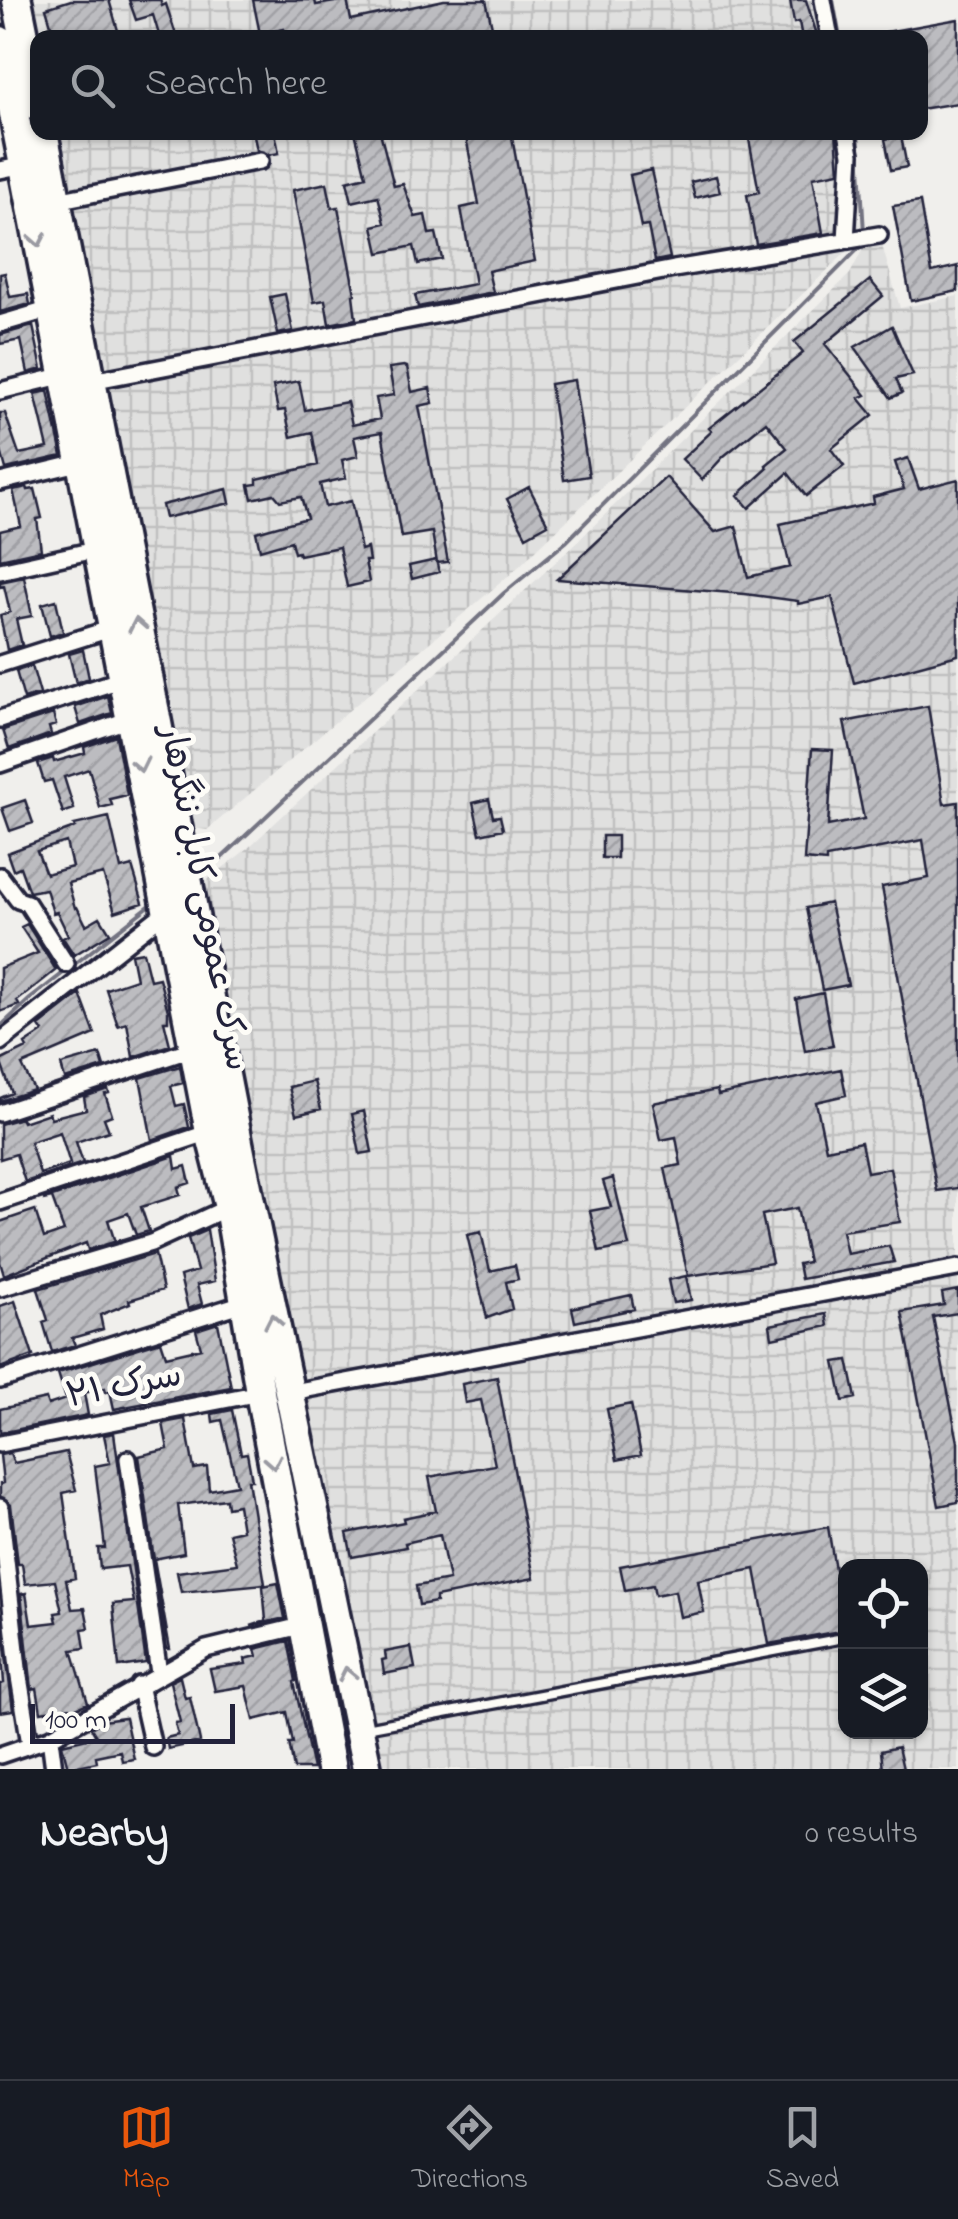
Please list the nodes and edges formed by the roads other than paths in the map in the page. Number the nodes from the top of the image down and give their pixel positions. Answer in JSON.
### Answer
{"nodes":[{"id":1,"x":17,"y":0,"type":"edge"},
{"id":2,"x":822,"y":0,"type":"edge"},
{"id":3,"x":828,"y":30,"type":"edge"},
{"id":4,"x":0,"y":41,"type":"edge"},
{"id":5,"x":30,"y":66,"type":"edge"},
{"id":6,"x":45,"y":140,"type":"edge"},
{"id":7,"x":848,"y":140,"type":"edge"},
{"id":8,"x":260,"y":161,"type":"dead end"},
{"id":9,"x":12,"y":168,"type":"edge"},
{"id":10,"x":56,"y":201,"type":"junction"},
{"id":11,"x":878,"y":236,"type":"dead end"},
{"id":12,"x":846,"y":240,"type":"junction"},
{"id":13,"x":51,"y":309,"type":"junction"},
{"id":14,"x":0,"y":324,"type":"edge"},
{"id":15,"x":74,"y":381,"type":"junction"},
{"id":16,"x":0,"y":390,"type":"edge"},
{"id":17,"x":82,"y":462,"type":"junction"},
{"id":18,"x":0,"y":482,"type":"edge"},
{"id":19,"x":99,"y":549,"type":"junction"},
{"id":20,"x":0,"y":571,"type":"edge"},
{"id":21,"x":114,"y":628,"type":"junction"},
{"id":22,"x":0,"y":664,"type":"edge"},
{"id":23,"x":123,"y":679,"type":"junction"},
{"id":24,"x":0,"y":719,"type":"edge"},
{"id":25,"x":130,"y":719,"type":"junction"},
{"id":26,"x":0,"y":764,"type":"edge"},
{"id":27,"x":0,"y":876,"type":"edge"},
{"id":28,"x":18,"y":900,"type":"junction"},
{"id":29,"x":0,"y":908,"type":"edge"},
{"id":30,"x":168,"y":910,"type":"junction"},
{"id":31,"x":66,"y":964,"type":"dead end"},
{"id":32,"x":0,"y":1042,"type":"edge"},
{"id":33,"x":194,"y":1048,"type":"junction"},
{"id":34,"x":0,"y":1113,"type":"edge"},
{"id":35,"x":210,"y":1132,"type":"junction"},
{"id":36,"x":0,"y":1202,"type":"edge"},
{"id":37,"x":230,"y":1207,"type":"junction"},
{"id":38,"x":958,"y":1268,"type":"edge"},
{"id":39,"x":0,"y":1288,"type":"edge"},
{"id":40,"x":247,"y":1302,"type":"junction"},
{"id":41,"x":0,"y":1380,"type":"edge"},
{"id":42,"x":270,"y":1395,"type":"junction"},
{"id":43,"x":0,"y":1444,"type":"edge"},
{"id":44,"x":128,"y":1459,"type":"dead end"},
{"id":45,"x":0,"y":1507,"type":"edge"},
{"id":46,"x":305,"y":1625,"type":"junction"},
{"id":47,"x":838,"y":1639,"type":"dead end"},
{"id":48,"x":160,"y":1673,"type":"junction"},
{"id":49,"x":138,"y":1685,"type":"junction"},
{"id":50,"x":358,"y":1729,"type":"junction"},
{"id":51,"x":50,"y":1738,"type":"junction"},
{"id":52,"x":30,"y":1744,"type":"junction"},
{"id":53,"x":153,"y":1748,"type":"dead end"},
{"id":54,"x":0,"y":1755,"type":"edge"},
{"id":55,"x":54,"y":1769,"type":"edge"},
{"id":56,"x":331,"y":1769,"type":"edge"},
{"id":57,"x":366,"y":1769,"type":"edge"}],
"edges":[{"from":1,"to":5,"type":"highway"},
{"from":2,"to":3,"type":"street"},
{"from":4,"to":9,"type":"highway","name":"سرک عمومی کابل ننگرهار"},
{"from":6,"to":10,"type":"highway","name":"سرک عمومی کابل ننگرهار"},
{"from":7,"to":12,"type":"street"},
{"from":8,"to":10,"type":"street"},
{"from":9,"to":13,"type":"highway","name":"سرک عمومی کابل ننگرهار","one_way":true},
{"from":10,"to":15,"type":"highway","name":"سرک عمومی کابل ننگرهار"},
{"from":11,"to":12,"type":"street"},
{"from":12,"to":15,"type":"street"},
{"from":13,"to":14,"type":"street"},
{"from":13,"to":15,"type":"highway","name":"سرک عمومی کابل ننگرهار"},
{"from":15,"to":16,"type":"street"},
{"from":15,"to":17,"type":"highway","name":"سرک عمومی کابل ننگرهار"},
{"from":42,"to":15,"type":"highway","name":"سرک عمومی کابل ننگرهار","one_way":true},
{"from":17,"to":18,"type":"street"},
{"from":17,"to":19,"type":"highway","name":"سرک عمومی کابل ننگرهار"},
{"from":19,"to":20,"type":"street"},
{"from":19,"to":21,"type":"highway","name":"سرک عمومی کابل ننگرهار"},
{"from":21,"to":22,"type":"street"},
{"from":21,"to":23,"type":"highway","name":"سرک عمومی کابل ننگرهار"},
{"from":23,"to":24,"type":"street"},
{"from":23,"to":25,"type":"highway","name":"سرک عمومی کابل ننگرهار"},
{"from":25,"to":26,"type":"street"},
{"from":25,"to":30,"type":"highway","name":"سرک عمومی کابل ننگرهار","one_way":true},
{"from":27,"to":28,"type":"street"},
{"from":28,"to":29,"type":"street"},
{"from":28,"to":31,"type":"street"},
{"from":30,"to":32,"type":"street"},
{"from":30,"to":33,"type":"highway","name":"سرک عمومی کابل ننگرهار"},
{"from":33,"to":34,"type":"street"},
{"from":33,"to":35,"type":"highway","name":"سرک عمومی کابل ننگرهار"},
{"from":35,"to":36,"type":"street"},
{"from":35,"to":37,"type":"highway","name":"سرک عمومی کابل ننگرهار"},
{"from":37,"to":39,"type":"street"},
{"from":37,"to":40,"type":"highway","name":"سرک عمومی کابل ننگرهار"},
{"from":38,"to":42,"type":"street","name":"سرک ۲۱"},
{"from":40,"to":41,"type":"street"},
{"from":40,"to":42,"type":"highway","name":"سرک عمومی کابل ننگرهار"},
{"from":42,"to":43,"type":"street","name":"سرک ۲۱"},
{"from":42,"to":46,"type":"highway","name":"سرک عمومی کابل ننگرهار","one_way":true},
{"from":50,"to":42,"type":"highway","name":"سرک عمومی کابل ننگرهار","one_way":true},
{"from":44,"to":48,"type":"street"},
{"from":45,"to":52,"type":"street"},
{"from":46,"to":48,"type":"street"},
{"from":46,"to":56,"type":"highway","name":"سرک عمومی کابل ننگرهار"},
{"from":47,"to":50,"type":"lane"},
{"from":48,"to":49,"type":"street"},
{"from":49,"to":51,"type":"street"},
{"from":49,"to":53,"type":"street"},
{"from":50,"to":57,"type":"highway","name":"سرک عمومی کابل ننگرهار"},
{"from":51,"to":52,"type":"street"},
{"from":51,"to":55,"type":"street"},
{"from":52,"to":54,"type":"street"}]}
